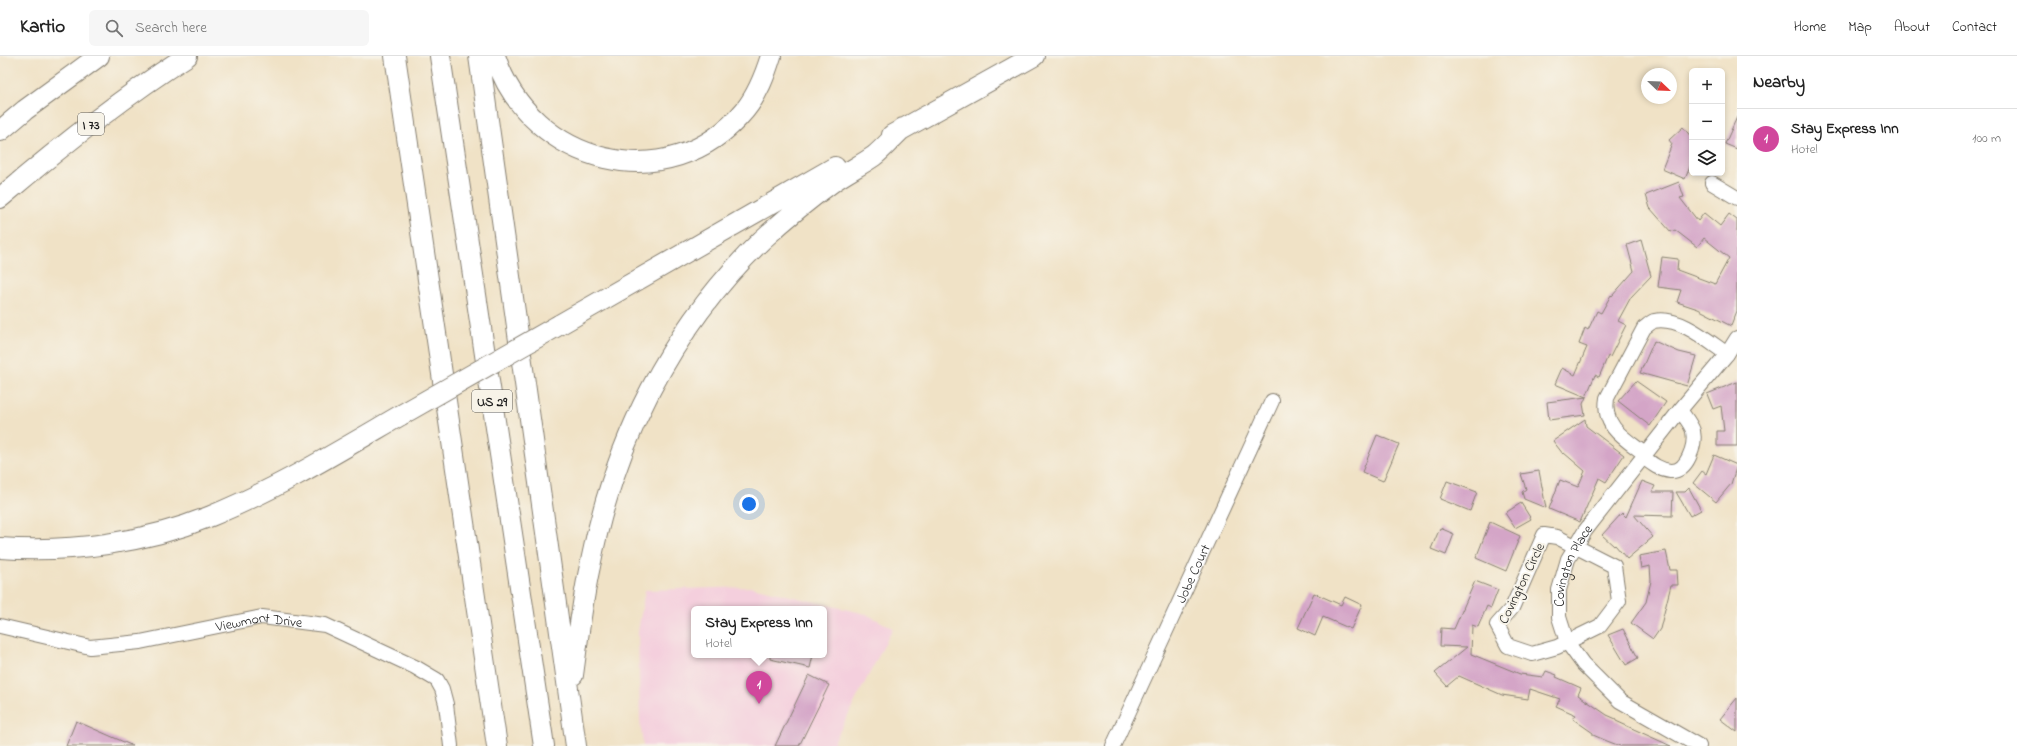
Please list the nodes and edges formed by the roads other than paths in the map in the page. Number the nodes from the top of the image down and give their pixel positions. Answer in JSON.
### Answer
{"nodes":[{"id":1,"x":99,"y":56,"type":"edge"},
{"id":2,"x":187,"y":56,"type":"edge"},
{"id":3,"x":395,"y":56,"type":"edge"},
{"id":4,"x":440,"y":56,"type":"edge"},
{"id":5,"x":479,"y":56,"type":"edge"},
{"id":6,"x":496,"y":56,"type":"edge"},
{"id":7,"x":771,"y":56,"type":"edge"},
{"id":8,"x":1034,"y":56,"type":"edge"},
{"id":9,"x":903,"y":128,"type":"junction"},
{"id":10,"x":0,"y":131,"type":"edge"},
{"id":11,"x":1712,"y":183,"type":"dead end"},
{"id":12,"x":0,"y":198,"type":"edge"},
{"id":13,"x":1737,"y":198,"type":"edge"},
{"id":14,"x":1737,"y":338,"type":"edge"},
{"id":15,"x":1727,"y":354,"type":"junction"},
{"id":16,"x":1272,"y":402,"type":"dead end"},
{"id":17,"x":1680,"y":410,"type":"junction"},
{"id":18,"x":1644,"y":455,"type":"junction"},
{"id":19,"x":1576,"y":545,"type":"junction"},
{"id":20,"x":0,"y":548,"type":"edge"},
{"id":21,"x":0,"y":626,"type":"edge"},
{"id":22,"x":1567,"y":642,"type":"junction"},
{"id":23,"x":570,"y":697,"type":"junction"},
{"id":24,"x":451,"y":746,"type":"edge"},
{"id":25,"x":497,"y":746,"type":"edge"},
{"id":26,"x":544,"y":746,"type":"edge"},
{"id":27,"x":576,"y":746,"type":"edge"},
{"id":28,"x":1112,"y":746,"type":"edge"},
{"id":29,"x":1699,"y":746,"type":"edge"}],
"edges":[{"from":1,"to":10,"type":"highway"},
{"from":2,"to":12,"type":"highway","number":"I 73"},
{"from":3,"to":25,"type":"highway"},
{"from":4,"to":26,"type":"highway","number":"US 29"},
{"from":5,"to":23,"type":"highway"},
{"from":6,"to":7,"type":"highway"},
{"from":8,"to":9,"type":"highway"},
{"from":9,"to":20,"type":"highway","bridge":true},
{"from":9,"to":23,"type":"highway"},
{"from":11,"to":13,"type":"street"},
{"from":14,"to":15,"type":"street","name":"Covington Place"},
{"from":15,"to":17,"type":"street","name":"Covington Place"},
{"from":15,"to":18,"type":"street"},
{"from":16,"to":28,"type":"street","name":"Jobe Court"},
{"from":17,"to":18,"type":"street","name":"Covington Place"},
{"from":17,"to":18,"type":"street"},
{"from":18,"to":19,"type":"street","name":"Covington Place"},
{"from":19,"to":22,"type":"street","name":"Covington Place"},
{"from":19,"to":22,"type":"street","name":"Covington Circle"},
{"from":19,"to":22,"type":"street","name":"Covington Circle"},
{"from":21,"to":24,"type":"street","name":"Viewmont Drive"},
{"from":22,"to":29,"type":"street","name":"Covington Place"},
{"from":23,"to":27,"type":"highway"}]}
